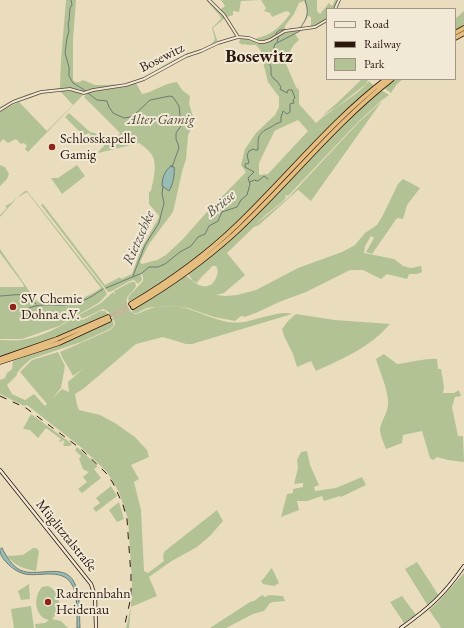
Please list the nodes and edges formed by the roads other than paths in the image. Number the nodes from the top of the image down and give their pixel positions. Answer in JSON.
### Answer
{"nodes":[{"id":1,"x":209,"y":0,"type":"edge"},
{"id":2,"x":326,"y":21,"type":"edge"},
{"id":3,"x":238,"y":37,"type":"junction"},
{"id":4,"x":385,"y":80,"type":"edge"},
{"id":5,"x":391,"y":80,"type":"edge"},
{"id":6,"x":0,"y":110,"type":"edge"},
{"id":7,"x":0,"y":359,"type":"edge"},
{"id":8,"x":0,"y":362,"type":"edge"},
{"id":9,"x":0,"y":470,"type":"edge"},
{"id":10,"x":464,"y":566,"type":"edge"},
{"id":11,"x":96,"y":628,"type":"edge"},
{"id":12,"x":401,"y":628,"type":"edge"}],
"edges":[{"from":1,"to":3,"type":"street"},
{"from":2,"to":3,"type":"street"},
{"from":3,"to":6,"type":"street","name":"Bosewitz"},
{"from":4,"to":5,"type":"highway"},
{"from":7,"to":8,"type":"highway"},
{"from":9,"to":11,"type":"main road","name":"Müglitztalstraße"},
{"from":10,"to":12,"type":"main road"}]}
